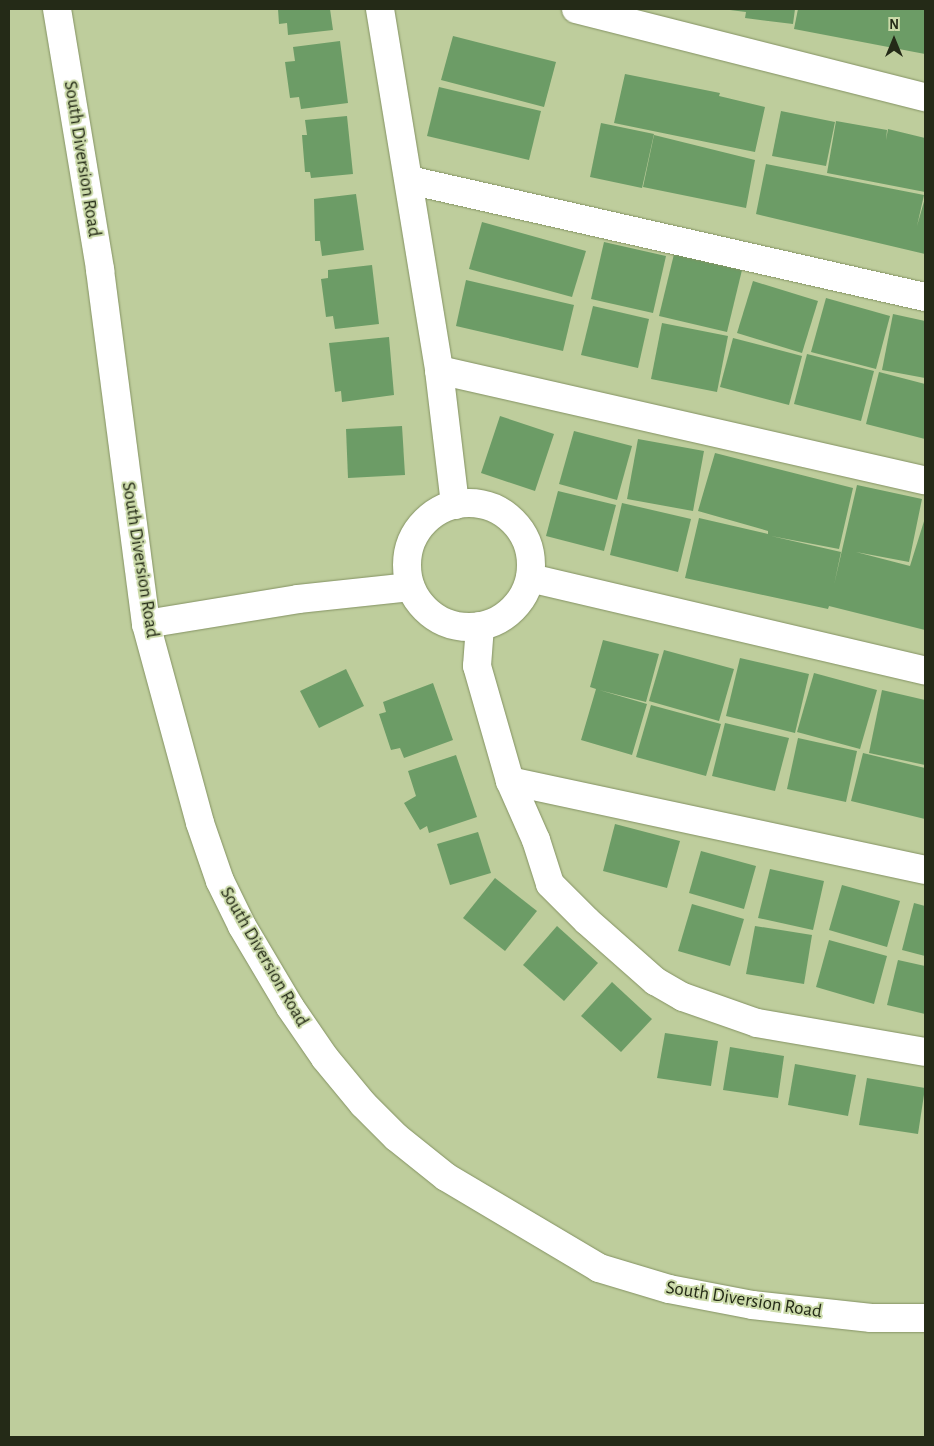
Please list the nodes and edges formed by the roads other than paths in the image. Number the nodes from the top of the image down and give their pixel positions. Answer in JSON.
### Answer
{"nodes":[{"id":1,"x":57,"y":9,"type":"edge"},
{"id":2,"x":576,"y":9,"type":"edge"},
{"id":3,"x":382,"y":10,"type":"edge"},
{"id":4,"x":925,"y":97,"type":"edge"},
{"id":5,"x":409,"y":180,"type":"junction"},
{"id":6,"x":925,"y":297,"type":"edge"},
{"id":7,"x":439,"y":370,"type":"junction"},
{"id":8,"x":925,"y":480,"type":"edge"},
{"id":9,"x":455,"y":505,"type":"junction"},
{"id":10,"x":530,"y":578,"type":"junction"},
{"id":11,"x":410,"y":587,"type":"junction"},
{"id":12,"x":146,"y":624,"type":"junction"},
{"id":13,"x":480,"y":626,"type":"junction"},
{"id":14,"x":925,"y":671,"type":"edge"},
{"id":15,"x":510,"y":781,"type":"junction"},
{"id":16,"x":925,"y":870,"type":"edge"},
{"id":17,"x":925,"y":1052,"type":"edge"},
{"id":18,"x":925,"y":1318,"type":"edge"}],
"edges":[{"from":1,"to":12,"type":"street","name":"South Diversion Road"},
{"from":2,"to":4,"type":"street"},
{"from":3,"to":5,"type":"street"},
{"from":5,"to":6,"type":"street"},
{"from":5,"to":7,"type":"street"},
{"from":7,"to":8,"type":"street"},
{"from":7,"to":9,"type":"street"},
{"from":9,"to":10,"type":"street"},
{"from":9,"to":11,"type":"street"},
{"from":10,"to":13,"type":"street"},
{"from":10,"to":14,"type":"street"},
{"from":11,"to":12,"type":"street"},
{"from":11,"to":13,"type":"street"},
{"from":12,"to":18,"type":"street","name":"South Diversion Road"},
{"from":13,"to":15,"type":"street"},
{"from":15,"to":16,"type":"street"},
{"from":15,"to":17,"type":"street"}]}
